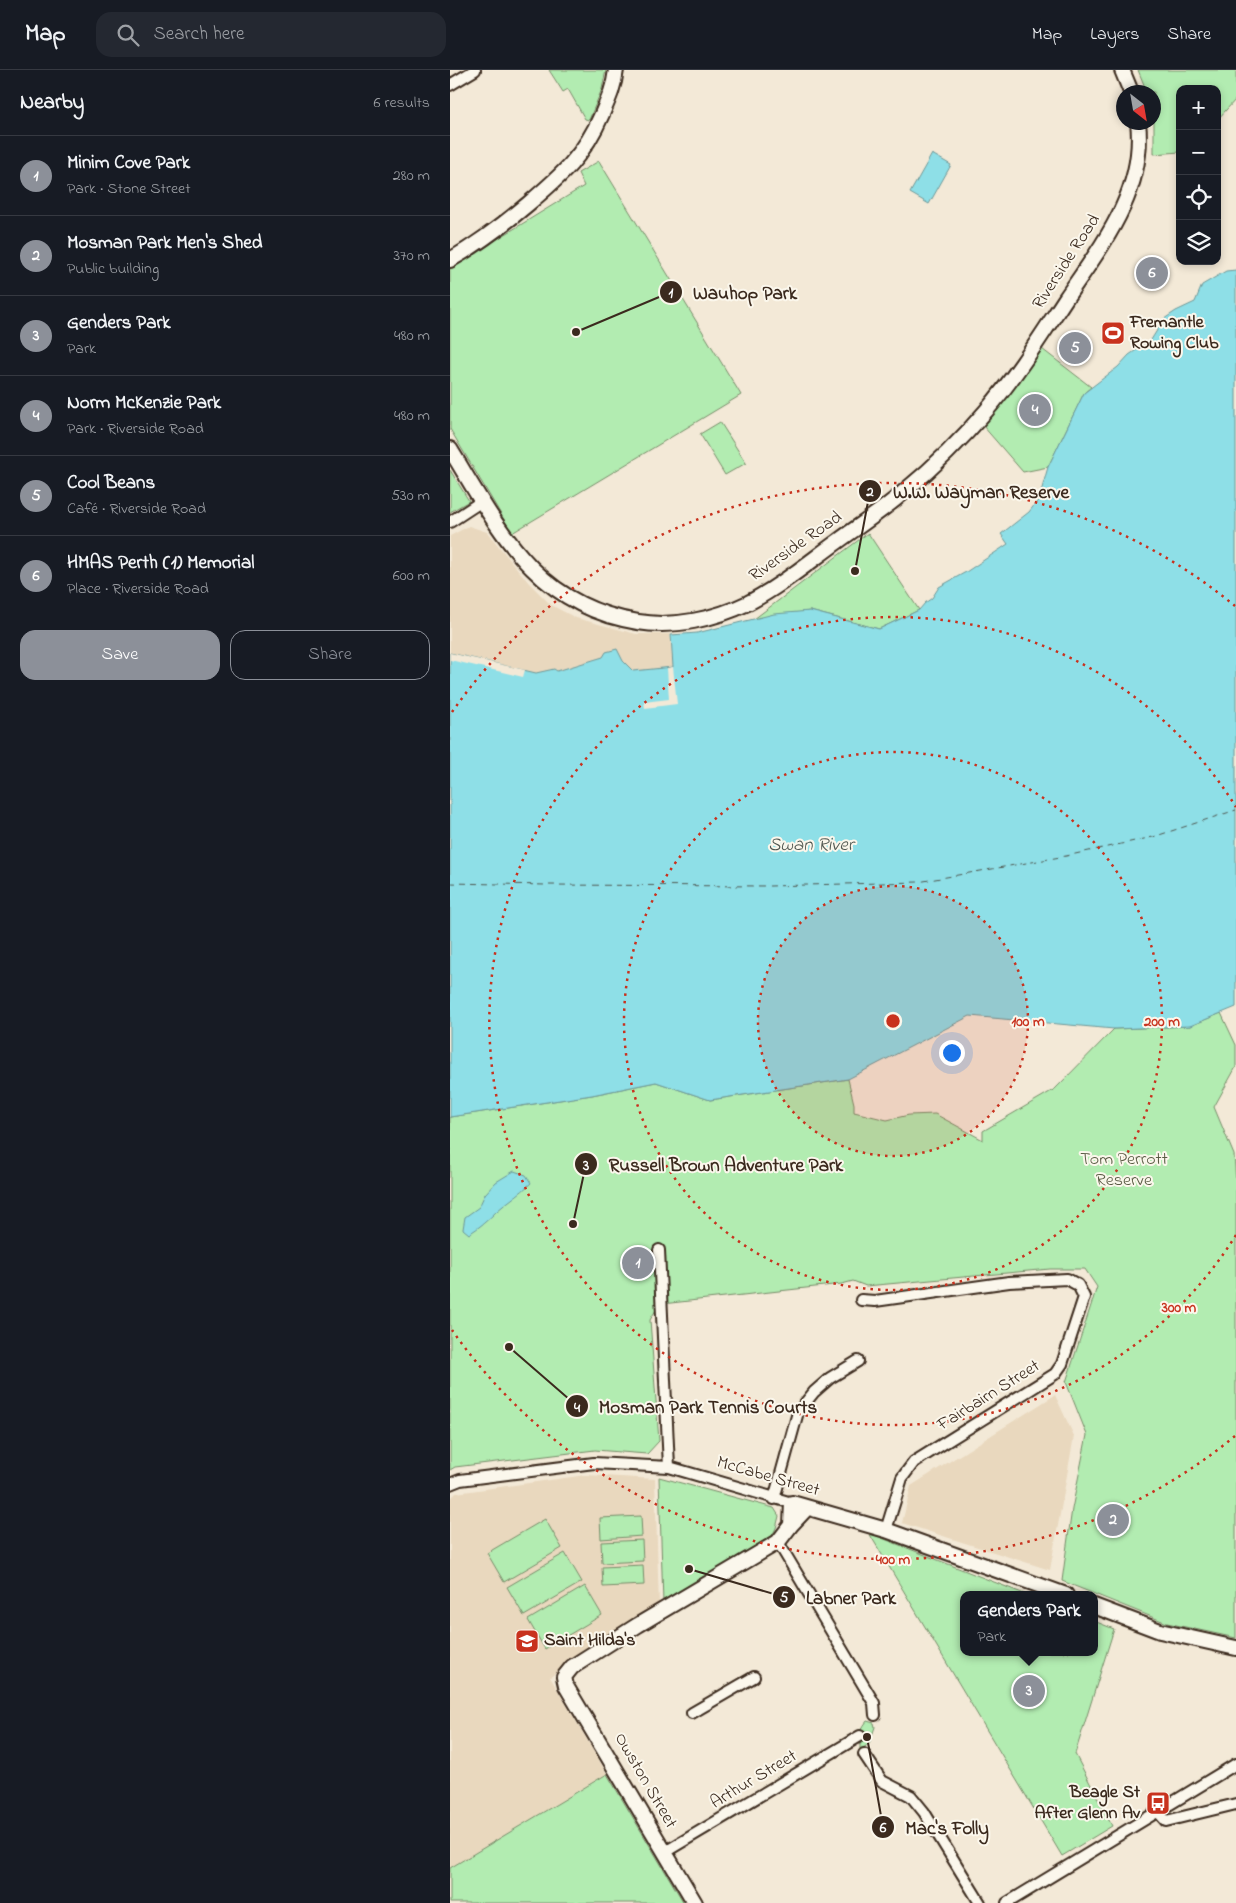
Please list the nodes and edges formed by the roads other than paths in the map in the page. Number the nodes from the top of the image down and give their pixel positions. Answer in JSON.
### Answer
{"nodes":[{"id":1,"x":475,"y":70,"type":"edge"},
{"id":2,"x":609,"y":70,"type":"edge"},
{"id":3,"x":616,"y":70,"type":"edge"},
{"id":4,"x":1122,"y":70,"type":"edge"},
{"id":5,"x":450,"y":85,"type":"edge"},
{"id":6,"x":1128,"y":85,"type":"edge"},
{"id":7,"x":1139,"y":130,"type":"edge"},
{"id":8,"x":450,"y":253,"type":"edge"},
{"id":9,"x":450,"y":260,"type":"edge"},
{"id":10,"x":450,"y":449,"type":"edge"},
{"id":11,"x":482,"y":502,"type":"junction"},
{"id":12,"x":450,"y":522,"type":"edge"},
{"id":13,"x":659,"y":1250,"type":"dead end"},
{"id":14,"x":861,"y":1300,"type":"dead end"},
{"id":15,"x":858,"y":1361,"type":"dead end"},
{"id":16,"x":668,"y":1467,"type":"junction"},
{"id":17,"x":450,"y":1484,"type":"edge"},
{"id":18,"x":774,"y":1499,"type":"junction"},
{"id":19,"x":792,"y":1503,"type":"junction"},
{"id":20,"x":807,"y":1508,"type":"junction"},
{"id":21,"x":791,"y":1525,"type":"junction"},
{"id":22,"x":886,"y":1530,"type":"junction"},
{"id":23,"x":778,"y":1542,"type":"junction"},
{"id":24,"x":1055,"y":1591,"type":"edge"},
{"id":25,"x":1098,"y":1608,"type":"edge"},
{"id":26,"x":1236,"y":1648,"type":"edge"},
{"id":27,"x":754,"y":1677,"type":"dead end"},
{"id":28,"x":692,"y":1713,"type":"dead end"},
{"id":29,"x":875,"y":1715,"type":"dead end"},
{"id":30,"x":860,"y":1736,"type":"dead end"},
{"id":31,"x":864,"y":1754,"type":"dead end"},
{"id":32,"x":1236,"y":1765,"type":"edge"},
{"id":33,"x":1236,"y":1804,"type":"edge"},
{"id":34,"x":1158,"y":1812,"type":"junction"},
{"id":35,"x":665,"y":1852,"type":"junction"},
{"id":36,"x":695,"y":1903,"type":"edge"},
{"id":37,"x":980,"y":1903,"type":"edge"},
{"id":38,"x":1007,"y":1903,"type":"edge"}],
"edges":[{"from":1,"to":5,"type":"street"},
{"from":2,"to":8,"type":"street"},
{"from":3,"to":9,"type":"street"},
{"from":4,"to":6,"type":"street"},
{"from":7,"to":11,"type":"street","name":"Riverside Road"},
{"from":10,"to":11,"type":"street","name":"Riverside Road"},
{"from":11,"to":12,"type":"street"},
{"from":13,"to":16,"type":"street"},
{"from":14,"to":22,"type":"street","name":"Fairbairn Street"},
{"from":15,"to":18,"type":"street"},
{"from":16,"to":17,"type":"street","name":"McCabe Street"},
{"from":16,"to":18,"type":"street","name":"McCabe Street"},
{"from":18,"to":19,"type":"street","name":"McCabe Street"},
{"from":19,"to":20,"type":"street","name":"McCabe Street"},
{"from":19,"to":21,"type":"street"},
{"from":20,"to":21,"type":"street"},
{"from":20,"to":22,"type":"street","name":"McCabe Street"},
{"from":21,"to":23,"type":"street"},
{"from":22,"to":24,"type":"street","name":"McCabe Street"},
{"from":23,"to":29,"type":"street"},
{"from":23,"to":35,"type":"street","name":"Owston Street"},
{"from":25,"to":26,"type":"street"},
{"from":27,"to":28,"type":"street"},
{"from":30,"to":35,"type":"street","name":"Arthur Street"},
{"from":31,"to":37,"type":"street"},
{"from":32,"to":34,"type":"street"},
{"from":33,"to":34,"type":"street"},
{"from":34,"to":38,"type":"street"},
{"from":35,"to":36,"type":"street","name":"Owston Street"}]}
